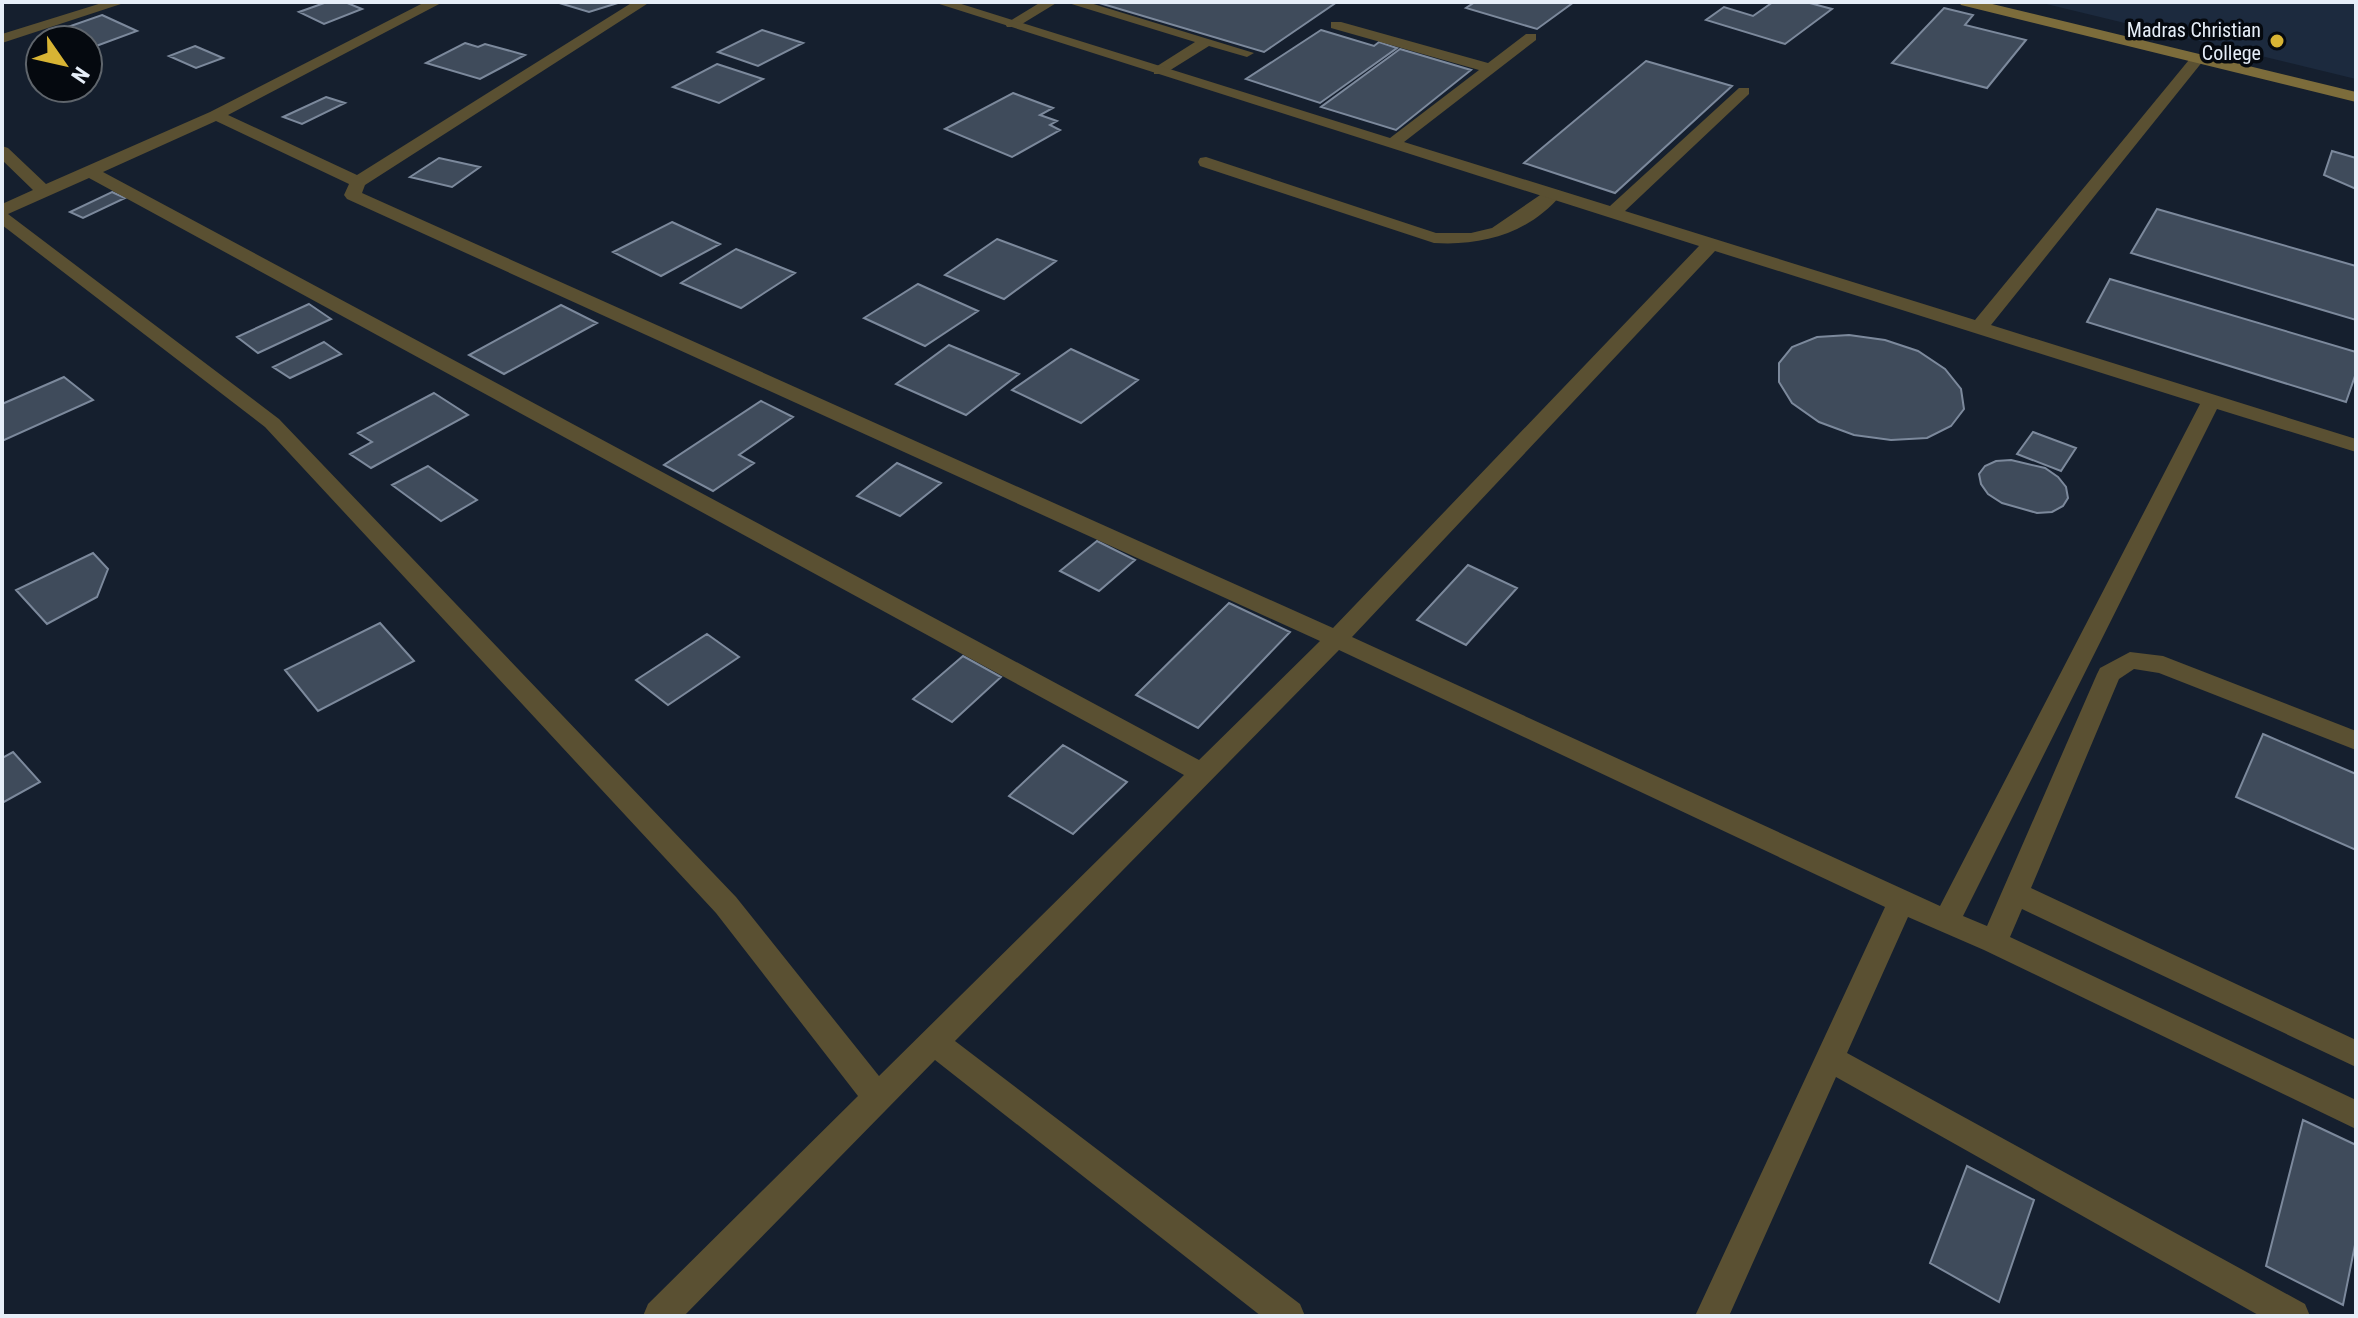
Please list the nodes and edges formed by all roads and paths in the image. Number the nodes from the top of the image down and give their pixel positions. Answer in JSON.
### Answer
{"nodes":[{"id":1,"x":120,"y":2,"type":"edge"},
{"id":2,"x":436,"y":2,"type":"edge"},
{"id":3,"x":643,"y":2,"type":"edge"},
{"id":4,"x":940,"y":2,"type":"edge"},
{"id":5,"x":1051,"y":2,"type":"edge"},
{"id":6,"x":1072,"y":2,"type":"edge"},
{"id":7,"x":1966,"y":2,"type":"edge"},
{"id":8,"x":1012,"y":24,"type":"junction"},
{"id":9,"x":1336,"y":25,"type":"dead end"},
{"id":10,"x":1531,"y":37,"type":"dead end"},
{"id":11,"x":2,"y":39,"type":"edge"},
{"id":12,"x":1207,"y":41,"type":"junction"},
{"id":13,"x":1247,"y":53,"type":"dead end"},
{"id":14,"x":2198,"y":58,"type":"junction"},
{"id":15,"x":1489,"y":68,"type":"junction"},
{"id":16,"x":1159,"y":71,"type":"junction"},
{"id":17,"x":1744,"y":91,"type":"dead end"},
{"id":18,"x":2356,"y":97,"type":"edge"},
{"id":19,"x":216,"y":115,"type":"junction"},
{"id":20,"x":1392,"y":144,"type":"junction"},
{"id":21,"x":2,"y":151,"type":"edge"},
{"id":22,"x":1206,"y":162,"type":"dead end"},
{"id":23,"x":89,"y":171,"type":"junction"},
{"id":24,"x":358,"y":182,"type":"junction"},
{"id":25,"x":44,"y":191,"type":"junction"},
{"id":26,"x":1552,"y":195,"type":"junction"},
{"id":27,"x":2,"y":210,"type":"edge"},
{"id":28,"x":1613,"y":213,"type":"junction"},
{"id":29,"x":2,"y":217,"type":"edge"},
{"id":30,"x":1711,"y":244,"type":"junction"},
{"id":31,"x":1979,"y":328,"type":"junction"},
{"id":32,"x":2212,"y":400,"type":"junction"},
{"id":33,"x":2356,"y":446,"type":"edge"},
{"id":34,"x":1336,"y":639,"type":"junction"},
{"id":35,"x":2356,"y":741,"type":"edge"},
{"id":36,"x":1202,"y":773,"type":"junction"},
{"id":37,"x":2014,"y":893,"type":"junction"},
{"id":38,"x":1901,"y":902,"type":"junction"},
{"id":39,"x":1947,"y":920,"type":"junction"},
{"id":40,"x":1994,"y":942,"type":"junction"},
{"id":41,"x":934,"y":1042,"type":"junction"},
{"id":42,"x":2356,"y":1054,"type":"edge"},
{"id":43,"x":1831,"y":1059,"type":"junction"},
{"id":44,"x":878,"y":1098,"type":"junction"},
{"id":45,"x":2356,"y":1115,"type":"edge"},
{"id":46,"x":660,"y":1316,"type":"edge"},
{"id":47,"x":1288,"y":1316,"type":"edge"},
{"id":48,"x":1712,"y":1316,"type":"edge"},
{"id":49,"x":2293,"y":1316,"type":"edge"}],
"edges":[{"from":1,"to":11,"type":"street"},
{"from":2,"to":19,"type":"street"},
{"from":3,"to":24,"type":"street"},
{"from":4,"to":8,"type":"street"},
{"from":5,"to":8,"type":"street"},
{"from":6,"to":12,"type":"street"},
{"from":7,"to":14,"type":"street"},
{"from":8,"to":16,"type":"street"},
{"from":9,"to":15,"type":"street"},
{"from":10,"to":15,"type":"street"},
{"from":12,"to":13,"type":"street"},
{"from":12,"to":16,"type":"street"},
{"from":14,"to":18,"type":"street"},
{"from":14,"to":31,"type":"street"},
{"from":15,"to":20,"type":"street"},
{"from":16,"to":20,"type":"street"},
{"from":17,"to":28,"type":"street"},
{"from":19,"to":23,"type":"street"},
{"from":19,"to":24,"type":"street"},
{"from":20,"to":26,"type":"street"},
{"from":21,"to":25,"type":"street"},
{"from":22,"to":26,"type":"street"},
{"from":23,"to":25,"type":"street"},
{"from":23,"to":36,"type":"street"},
{"from":24,"to":34,"type":"street"},
{"from":25,"to":27,"type":"street"},
{"from":26,"to":28,"type":"street"},
{"from":28,"to":30,"type":"street"},
{"from":29,"to":44,"type":"street"},
{"from":30,"to":31,"type":"street"},
{"from":30,"to":34,"type":"street"},
{"from":31,"to":32,"type":"street"},
{"from":32,"to":33,"type":"street"},
{"from":32,"to":39,"type":"street"},
{"from":34,"to":36,"type":"street"},
{"from":34,"to":38,"type":"street"},
{"from":35,"to":37,"type":"street"},
{"from":36,"to":41,"type":"street"},
{"from":37,"to":40,"type":"street"},
{"from":37,"to":42,"type":"street"},
{"from":38,"to":39,"type":"street"},
{"from":38,"to":43,"type":"street"},
{"from":39,"to":40,"type":"street"},
{"from":40,"to":45,"type":"street"},
{"from":41,"to":44,"type":"street"},
{"from":41,"to":47,"type":"street"},
{"from":43,"to":48,"type":"street"},
{"from":43,"to":49,"type":"street"},
{"from":44,"to":46,"type":"street"}]}
